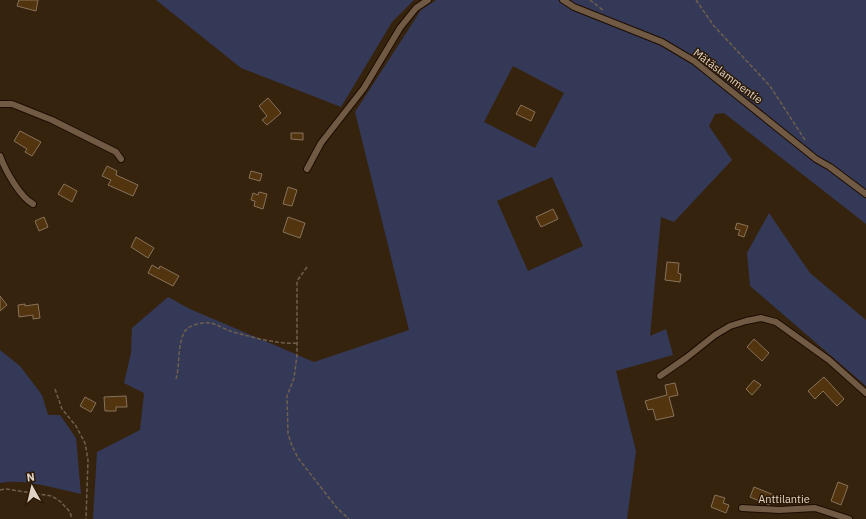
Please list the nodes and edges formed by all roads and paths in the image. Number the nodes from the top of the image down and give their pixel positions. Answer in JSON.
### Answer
{"nodes":[{"id":1,"x":428,"y":0,"type":"edge"},
{"id":2,"x":564,"y":0,"type":"edge"},
{"id":3,"x":590,"y":0,"type":"edge"},
{"id":4,"x":696,"y":0,"type":"edge"},
{"id":5,"x":604,"y":12,"type":"dead end"},
{"id":6,"x":0,"y":104,"type":"edge"},
{"id":7,"x":808,"y":146,"type":"dead end"},
{"id":8,"x":0,"y":156,"type":"edge"},
{"id":9,"x":121,"y":159,"type":"dead end"},
{"id":10,"x":307,"y":169,"type":"dead end"},
{"id":11,"x":866,"y":194,"type":"edge"},
{"id":12,"x":33,"y":204,"type":"dead end"},
{"id":13,"x":307,"y":267,"type":"dead end"},
{"id":14,"x":297,"y":343,"type":"junction"},
{"id":15,"x":660,"y":376,"type":"dead end"},
{"id":16,"x":176,"y":380,"type":"dead end"},
{"id":17,"x":55,"y":389,"type":"dead end"},
{"id":18,"x":866,"y":393,"type":"edge"},
{"id":19,"x":0,"y":490,"type":"edge"},
{"id":20,"x":742,"y":508,"type":"dead end"},
{"id":21,"x":72,"y":519,"type":"edge"},
{"id":22,"x":86,"y":519,"type":"edge"},
{"id":23,"x":349,"y":519,"type":"edge"},
{"id":24,"x":849,"y":519,"type":"edge"}],
"edges":[{"from":1,"to":10,"type":"street"},
{"from":2,"to":11,"type":"street","name":"Mätäslammentie"},
{"from":3,"to":5,"type":"path"},
{"from":4,"to":7,"type":"path"},
{"from":6,"to":9,"type":"street"},
{"from":8,"to":12,"type":"street"},
{"from":13,"to":14,"type":"path"},
{"from":14,"to":16,"type":"path"},
{"from":14,"to":23,"type":"path"},
{"from":15,"to":18,"type":"street"},
{"from":17,"to":22,"type":"path"},
{"from":19,"to":21,"type":"path"},
{"from":20,"to":24,"type":"street","name":"Anttilantie"}]}
